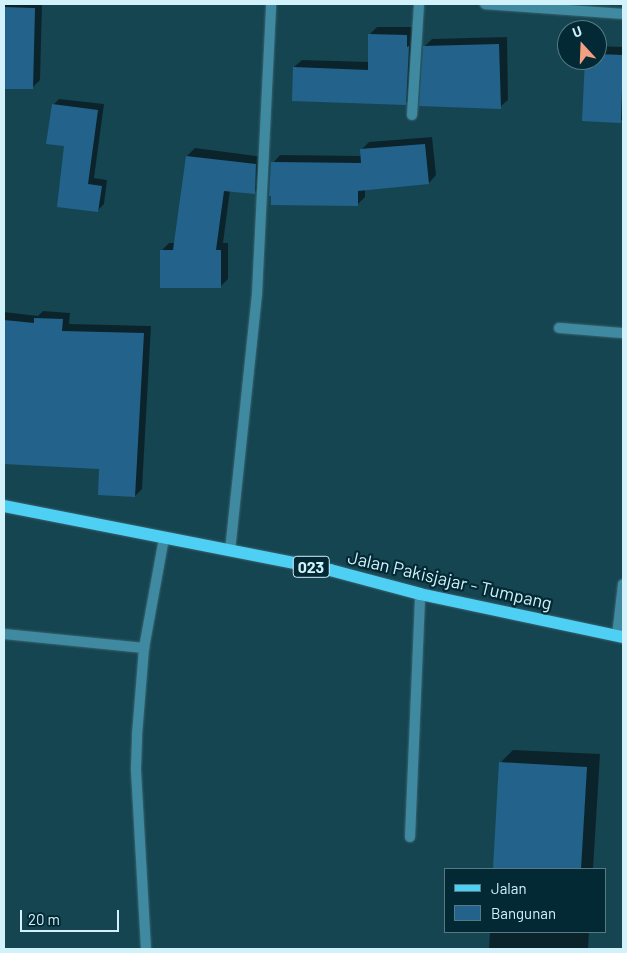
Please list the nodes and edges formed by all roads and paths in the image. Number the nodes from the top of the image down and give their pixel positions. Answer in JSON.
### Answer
{"nodes":[{"id":1,"x":271,"y":4,"type":"edge"},
{"id":2,"x":419,"y":4,"type":"edge"},
{"id":3,"x":485,"y":4,"type":"edge"},
{"id":4,"x":623,"y":14,"type":"edge"},
{"id":5,"x":412,"y":115,"type":"dead end"},
{"id":6,"x":559,"y":328,"type":"dead end"},
{"id":7,"x":623,"y":333,"type":"edge"},
{"id":8,"x":4,"y":506,"type":"edge"},
{"id":9,"x":164,"y":538,"type":"junction"},
{"id":10,"x":230,"y":551,"type":"junction"},
{"id":11,"x":623,"y":584,"type":"edge"},
{"id":12,"x":420,"y":594,"type":"junction"},
{"id":13,"x":4,"y":634,"type":"edge"},
{"id":14,"x":620,"y":636,"type":"edge"},
{"id":15,"x":144,"y":648,"type":"junction"},
{"id":16,"x":410,"y":837,"type":"dead end"},
{"id":17,"x":146,"y":949,"type":"edge"}],
"edges":[{"from":1,"to":10,"type":"street"},
{"from":2,"to":5,"type":"street"},
{"from":3,"to":4,"type":"street"},
{"from":6,"to":7,"type":"street"},
{"from":8,"to":9,"type":"main road","name":"Jalan Pakisjajar - Tumpang","number":"023"},
{"from":9,"to":10,"type":"main road","name":"Jalan Pakisjajar - Tumpang","number":"023"},
{"from":9,"to":15,"type":"street"},
{"from":10,"to":12,"type":"main road","name":"Jalan Pakisjajar - Tumpang","number":"023"},
{"from":11,"to":14,"type":"street"},
{"from":12,"to":14,"type":"main road","name":"Jalan Pakisjajar - Tumpang","number":"023"},
{"from":12,"to":16,"type":"street"},
{"from":13,"to":15,"type":"street"},
{"from":15,"to":17,"type":"street"}]}
